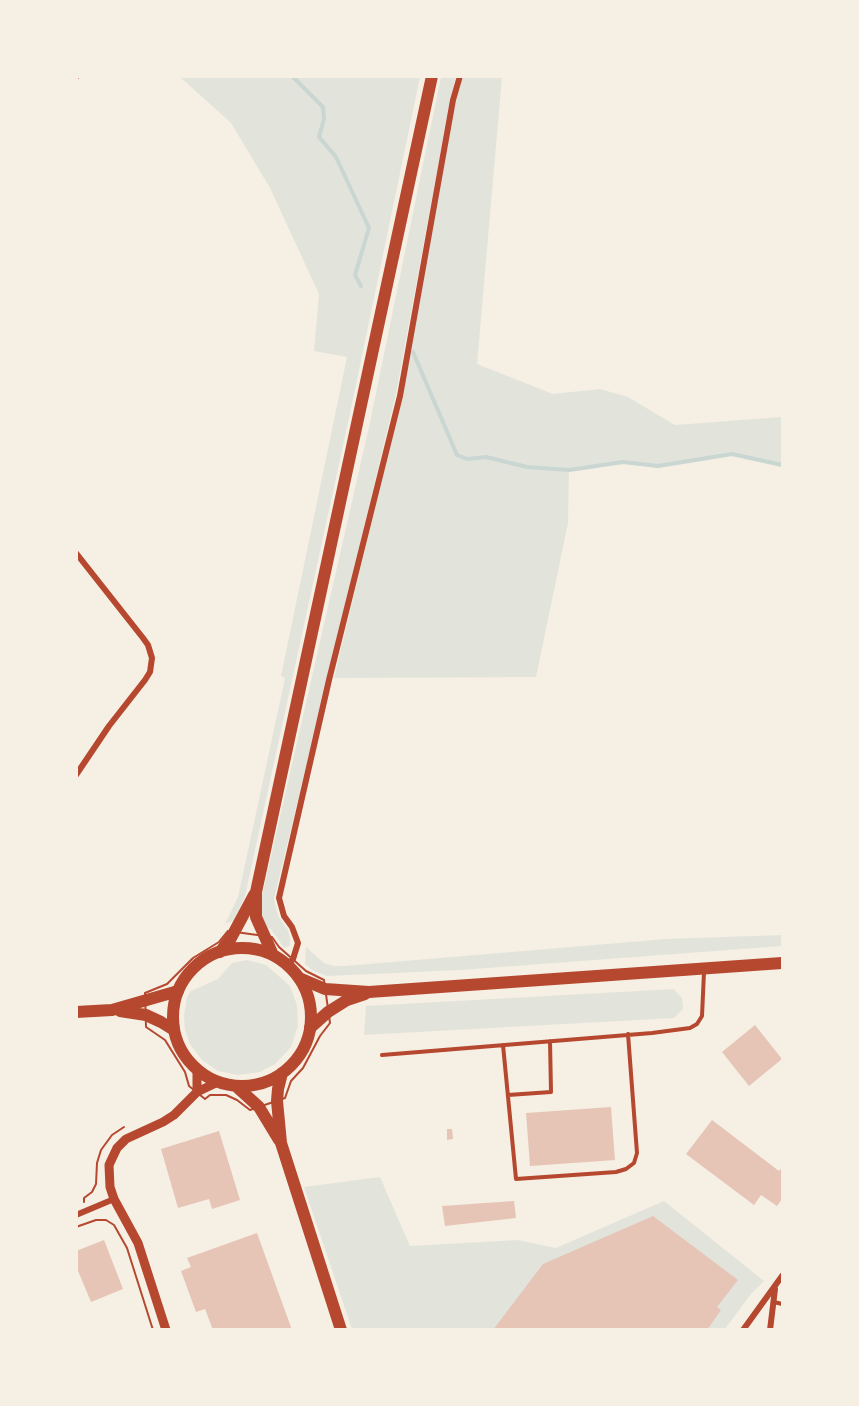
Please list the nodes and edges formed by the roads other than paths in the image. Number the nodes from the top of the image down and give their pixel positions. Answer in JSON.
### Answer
{"nodes":[{"id":1,"x":432,"y":76,"type":"edge"},
{"id":2,"x":460,"y":76,"type":"edge"},
{"id":3,"x":76,"y":553,"type":"edge"},
{"id":4,"x":76,"y":775,"type":"edge"},
{"id":5,"x":256,"y":892,"type":"junction"},
{"id":6,"x":220,"y":952,"type":"junction"},
{"id":7,"x":273,"y":955,"type":"junction"},
{"id":8,"x":783,"y":963,"type":"edge"},
{"id":9,"x":287,"y":966,"type":"junction"},
{"id":10,"x":704,"y":968,"type":"junction"},
{"id":11,"x":299,"y":978,"type":"junction"},
{"id":12,"x":178,"y":991,"type":"junction"},
{"id":13,"x":369,"y":992,"type":"junction"},
{"id":14,"x":112,"y":1010,"type":"junction"},
{"id":15,"x":76,"y":1012,"type":"edge"},
{"id":16,"x":310,"y":1028,"type":"junction"},
{"id":17,"x":174,"y":1030,"type":"junction"},
{"id":18,"x":628,"y":1034,"type":"junction"},
{"id":19,"x":550,"y":1041,"type":"junction"},
{"id":20,"x":503,"y":1044,"type":"junction"},
{"id":21,"x":382,"y":1055,"type":"dead end"},
{"id":22,"x":198,"y":1070,"type":"junction"},
{"id":23,"x":282,"y":1073,"type":"junction"},
{"id":24,"x":218,"y":1082,"type":"junction"},
{"id":25,"x":237,"y":1087,"type":"junction"},
{"id":26,"x":193,"y":1089,"type":"junction"},
{"id":27,"x":508,"y":1095,"type":"junction"},
{"id":28,"x":281,"y":1143,"type":"junction"},
{"id":29,"x":114,"y":1199,"type":"junction"},
{"id":30,"x":76,"y":1215,"type":"edge"},
{"id":31,"x":783,"y":1276,"type":"edge"},
{"id":32,"x":776,"y":1285,"type":"junction"},
{"id":33,"x":773,"y":1302,"type":"junction"},
{"id":34,"x":783,"y":1304,"type":"edge"},
{"id":35,"x":166,"y":1329,"type":"edge"},
{"id":36,"x":341,"y":1329,"type":"edge"},
{"id":37,"x":743,"y":1329,"type":"edge"},
{"id":38,"x":770,"y":1329,"type":"edge"}],
"edges":[{"from":1,"to":5,"type":"main road"},
{"from":2,"to":9,"type":"street"},
{"from":3,"to":4,"type":"street"},
{"from":5,"to":6,"type":"main road"},
{"from":5,"to":7,"type":"main road"},
{"from":6,"to":7,"type":"main road"},
{"from":6,"to":12,"type":"main road"},
{"from":7,"to":9,"type":"main road"},
{"from":8,"to":10,"type":"main road"},
{"from":9,"to":11,"type":"main road"},
{"from":10,"to":13,"type":"main road"},
{"from":10,"to":18,"type":"lane"},
{"from":11,"to":13,"type":"main road"},
{"from":11,"to":16,"type":"main road"},
{"from":12,"to":14,"type":"main road"},
{"from":12,"to":17,"type":"main road"},
{"from":13,"to":16,"type":"main road"},
{"from":14,"to":15,"type":"main road"},
{"from":14,"to":17,"type":"main road"},
{"from":16,"to":23,"type":"main road"},
{"from":17,"to":22,"type":"main road"},
{"from":18,"to":19,"type":"lane"},
{"from":18,"to":27,"type":"lane"},
{"from":19,"to":20,"type":"lane"},
{"from":19,"to":27,"type":"lane"},
{"from":20,"to":21,"type":"lane"},
{"from":20,"to":27,"type":"lane"},
{"from":22,"to":24,"type":"main road"},
{"from":22,"to":26,"type":"street"},
{"from":23,"to":25,"type":"main road"},
{"from":23,"to":28,"type":"main road"},
{"from":24,"to":25,"type":"main road"},
{"from":24,"to":26,"type":"street"},
{"from":25,"to":28,"type":"main road"},
{"from":26,"to":29,"type":"street"},
{"from":28,"to":36,"type":"main road"},
{"from":29,"to":30,"type":"street"},
{"from":29,"to":35,"type":"street"},
{"from":31,"to":32,"type":"street"},
{"from":32,"to":33,"type":"street"},
{"from":32,"to":37,"type":"street"},
{"from":33,"to":34,"type":"lane"},
{"from":33,"to":38,"type":"street"}]}
